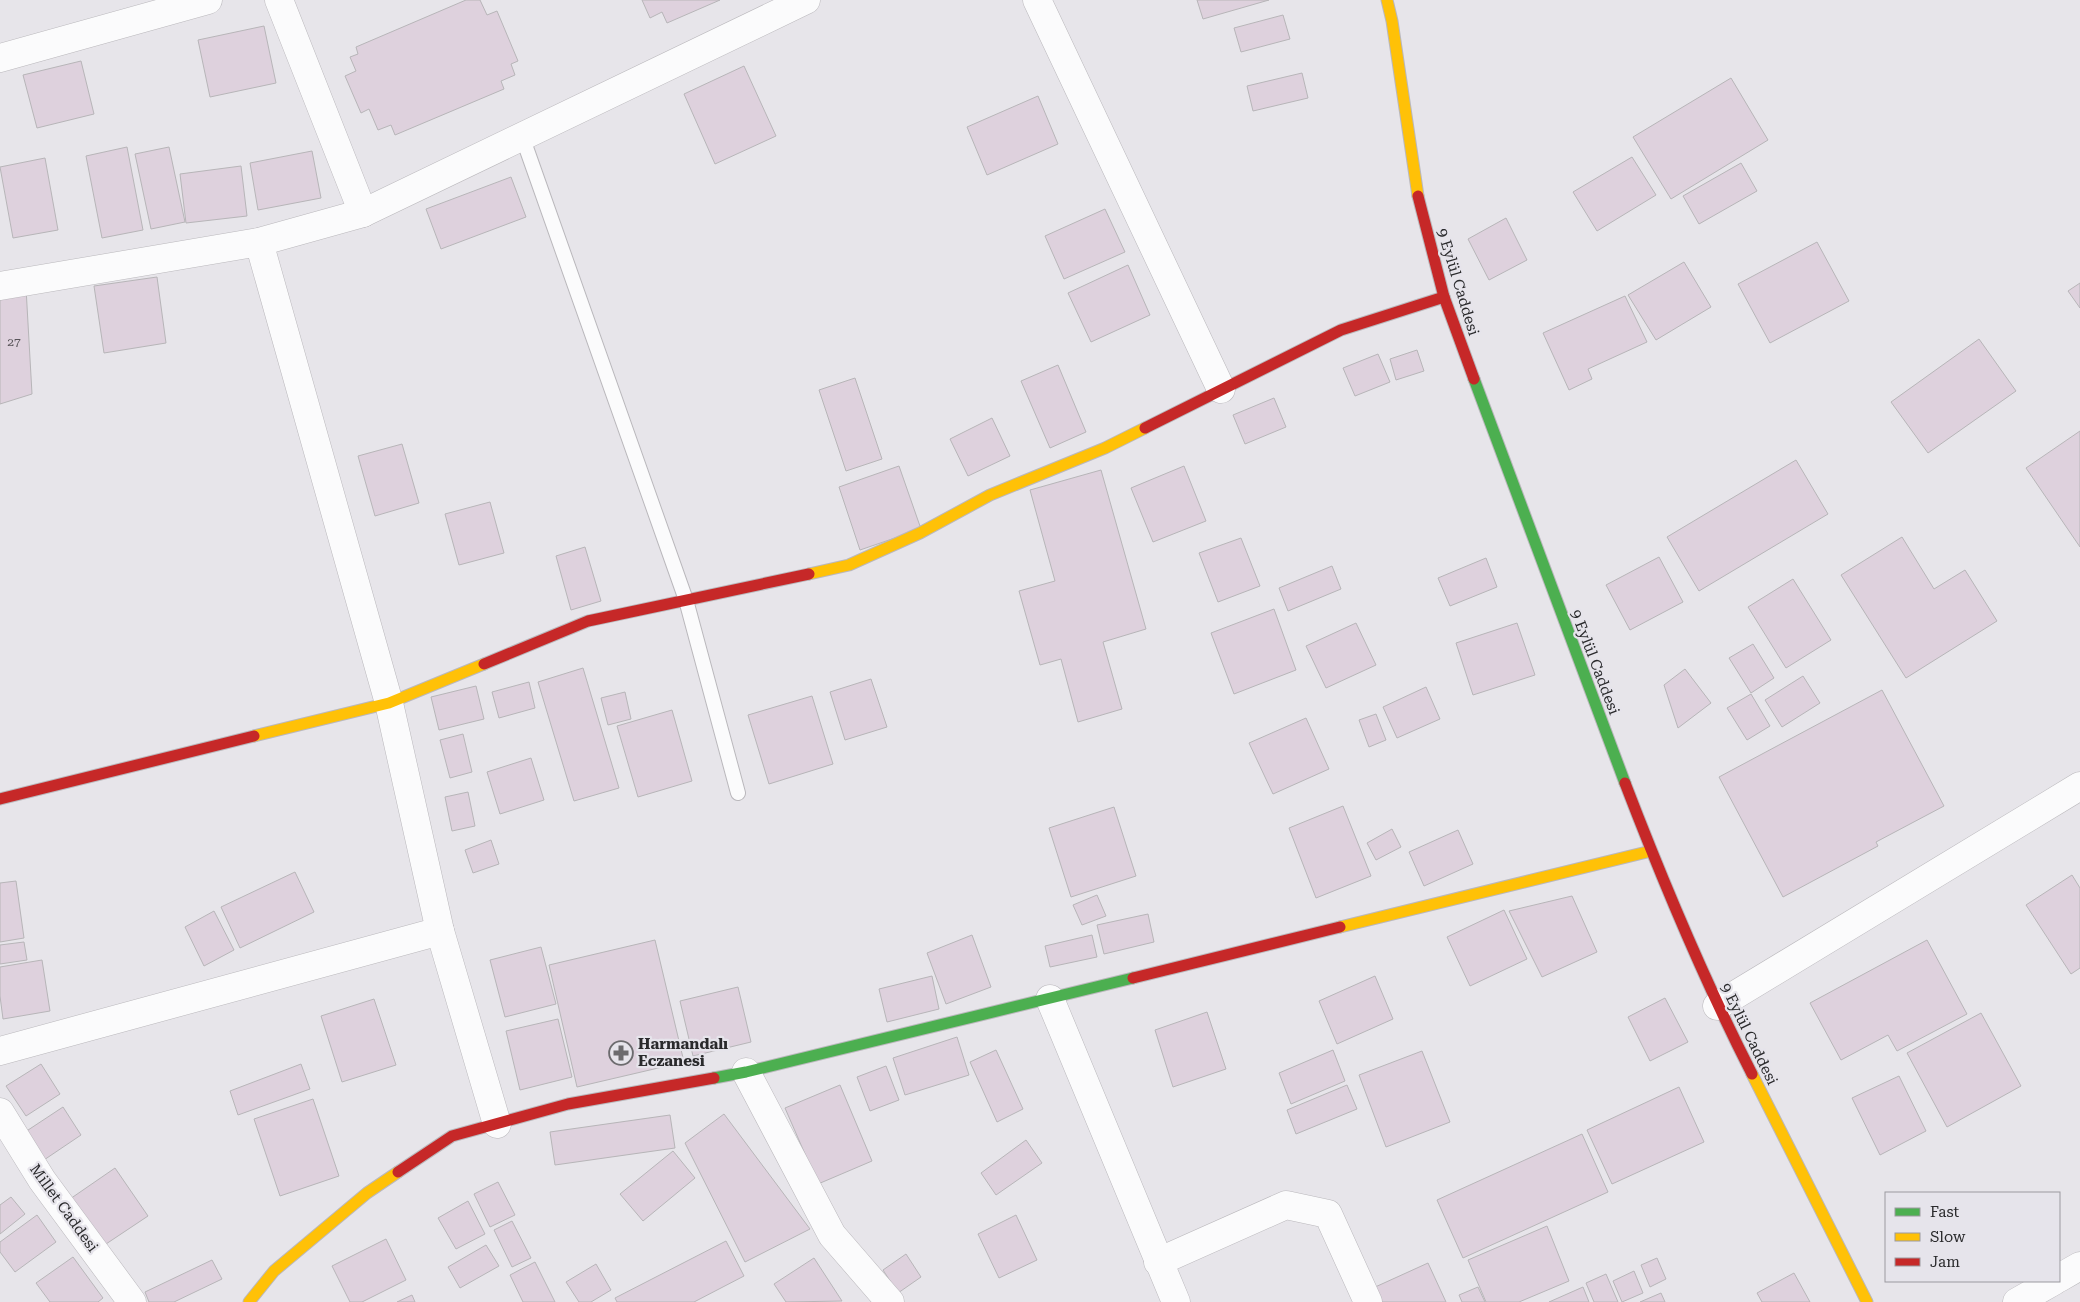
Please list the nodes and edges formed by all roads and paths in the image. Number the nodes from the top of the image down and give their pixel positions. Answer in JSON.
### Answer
{"nodes":[{"id":1,"x":208,"y":0,"type":"edge"},
{"id":2,"x":279,"y":0,"type":"edge"},
{"id":3,"x":806,"y":0,"type":"edge"},
{"id":4,"x":1037,"y":0,"type":"edge"},
{"id":5,"x":1387,"y":0,"type":"edge"},
{"id":6,"x":0,"y":58,"type":"edge"},
{"id":7,"x":522,"y":136,"type":"junction"},
{"id":8,"x":363,"y":213,"type":"junction"},
{"id":9,"x":259,"y":242,"type":"junction"},
{"id":10,"x":0,"y":286,"type":"edge"},
{"id":11,"x":1444,"y":297,"type":"junction"},
{"id":12,"x":1221,"y":389,"type":"junction"},
{"id":13,"x":686,"y":600,"type":"junction"},
{"id":14,"x":389,"y":703,"type":"junction"},
{"id":15,"x":2080,"y":786,"type":"edge"},
{"id":16,"x":738,"y":794,"type":"dead end"},
{"id":17,"x":0,"y":799,"type":"edge"},
{"id":18,"x":1651,"y":851,"type":"junction"},
{"id":19,"x":440,"y":931,"type":"junction"},
{"id":20,"x":1050,"y":999,"type":"junction"},
{"id":21,"x":1717,"y":1006,"type":"junction"},
{"id":22,"x":0,"y":1051,"type":"edge"},
{"id":23,"x":746,"y":1072,"type":"junction"},
{"id":24,"x":0,"y":1112,"type":"edge"},
{"id":25,"x":497,"y":1124,"type":"junction"},
{"id":26,"x":1158,"y":1262,"type":"junction"},
{"id":27,"x":2080,"y":1266,"type":"edge"},
{"id":28,"x":2060,"y":1277,"type":"edge"},
{"id":29,"x":2052,"y":1282,"type":"edge"},
{"id":30,"x":132,"y":1302,"type":"edge"},
{"id":31,"x":250,"y":1302,"type":"edge"},
{"id":32,"x":890,"y":1302,"type":"edge"},
{"id":33,"x":1176,"y":1302,"type":"edge"},
{"id":34,"x":1368,"y":1302,"type":"edge"},
{"id":35,"x":1867,"y":1302,"type":"edge"},
{"id":36,"x":2017,"y":1302,"type":"edge"}],
"edges":[{"from":1,"to":6,"type":"street"},
{"from":2,"to":8,"type":"street"},
{"from":3,"to":7,"type":"street"},
{"from":4,"to":12,"type":"street"},
{"from":5,"to":11,"type":"street","name":"9 Eylül Caddesi"},
{"from":7,"to":8,"type":"street"},
{"from":7,"to":13,"type":"lane"},
{"from":8,"to":9,"type":"street"},
{"from":9,"to":10,"type":"street"},
{"from":9,"to":14,"type":"street"},
{"from":11,"to":12,"type":"street"},
{"from":11,"to":18,"type":"street","name":"9 Eylül Caddesi"},
{"from":12,"to":13,"type":"street"},
{"from":13,"to":14,"type":"street"},
{"from":13,"to":16,"type":"lane"},
{"from":14,"to":17,"type":"street"},
{"from":14,"to":19,"type":"street"},
{"from":15,"to":21,"type":"street"},
{"from":18,"to":20,"type":"street"},
{"from":18,"to":21,"type":"street","name":"9 Eylül Caddesi"},
{"from":19,"to":22,"type":"street"},
{"from":19,"to":25,"type":"street"},
{"from":20,"to":23,"type":"street"},
{"from":20,"to":26,"type":"street"},
{"from":21,"to":35,"type":"street","name":"9 Eylül Caddesi"},
{"from":23,"to":25,"type":"street"},
{"from":23,"to":32,"type":"street"},
{"from":24,"to":30,"type":"street","name":"Millet Caddesi"},
{"from":25,"to":31,"type":"street"},
{"from":26,"to":33,"type":"street"},
{"from":26,"to":34,"type":"street"},
{"from":27,"to":28,"type":"street"},
{"from":29,"to":36,"type":"street"}]}
